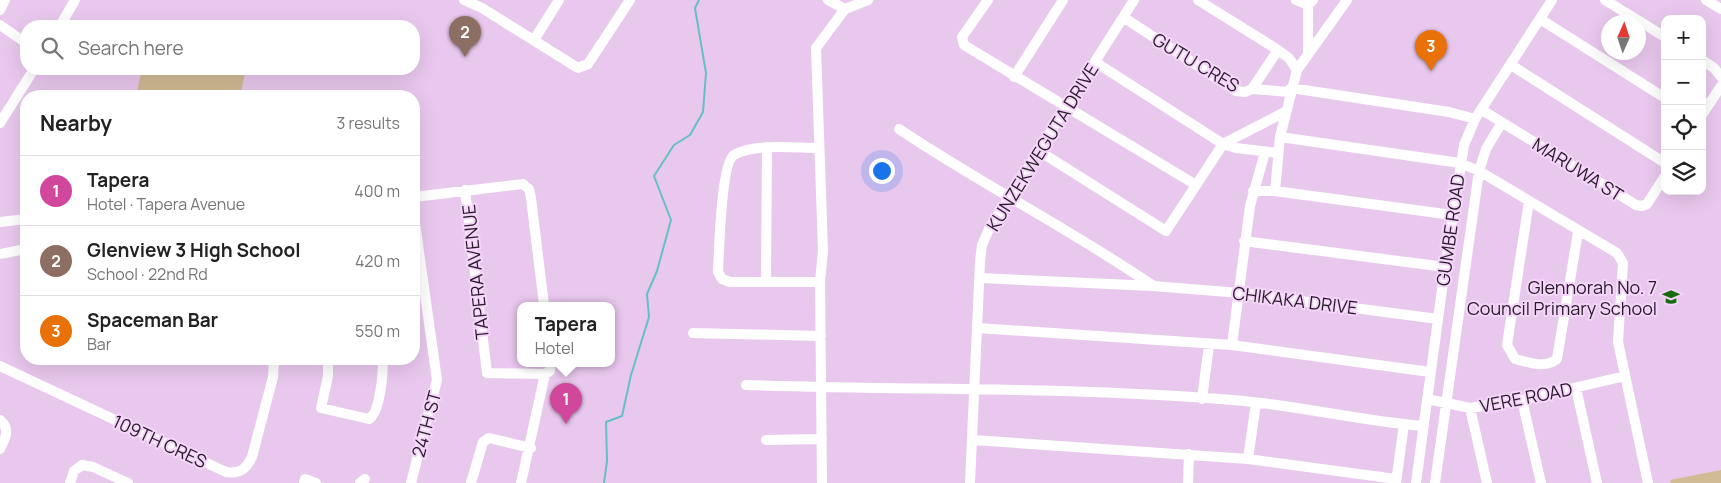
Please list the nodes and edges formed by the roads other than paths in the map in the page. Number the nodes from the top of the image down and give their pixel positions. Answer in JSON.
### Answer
{"nodes":[{"id":1,"x":6,"y":0,"type":"edge"},
{"id":2,"x":75,"y":0,"type":"edge"},
{"id":3,"x":464,"y":0,"type":"edge"},
{"id":4,"x":559,"y":0,"type":"edge"},
{"id":5,"x":630,"y":0,"type":"edge"},
{"id":6,"x":828,"y":0,"type":"edge"},
{"id":7,"x":868,"y":0,"type":"edge"},
{"id":8,"x":988,"y":0,"type":"edge"},
{"id":9,"x":1063,"y":0,"type":"edge"},
{"id":10,"x":1134,"y":0,"type":"edge"},
{"id":11,"x":1198,"y":0,"type":"edge"},
{"id":12,"x":1296,"y":0,"type":"edge"},
{"id":13,"x":1347,"y":0,"type":"edge"},
{"id":14,"x":1552,"y":0,"type":"edge"},
{"id":15,"x":1605,"y":0,"type":"edge"},
{"id":16,"x":1706,"y":0,"type":"edge"},
{"id":17,"x":1311,"y":3,"type":"edge"},
{"id":18,"x":484,"y":4,"type":"edge"},
{"id":19,"x":845,"y":9,"type":"junction"},
{"id":20,"x":1721,"y":9,"type":"edge"},
{"id":21,"x":0,"y":10,"type":"edge"},
{"id":22,"x":1124,"y":17,"type":"junction"},
{"id":23,"x":1540,"y":19,"type":"junction"},
{"id":24,"x":63,"y":20,"type":"edge"},
{"id":25,"x":0,"y":25,"type":"edge"},
{"id":26,"x":1661,"y":35,"type":"edge"},
{"id":27,"x":20,"y":39,"type":"edge"},
{"id":28,"x":534,"y":40,"type":"junction"},
{"id":29,"x":1278,"y":50,"type":"junction"},
{"id":30,"x":1308,"y":53,"type":"junction"},
{"id":31,"x":1095,"y":62,"type":"junction"},
{"id":32,"x":1706,"y":63,"type":"edge"},
{"id":33,"x":1511,"y":64,"type":"junction"},
{"id":34,"x":1297,"y":70,"type":"junction"},
{"id":35,"x":30,"y":75,"type":"edge"},
{"id":36,"x":1014,"y":77,"type":"junction"},
{"id":37,"x":1721,"y":77,"type":"edge"},
{"id":38,"x":1721,"y":86,"type":"edge"},
{"id":39,"x":1252,"y":89,"type":"junction"},
{"id":40,"x":21,"y":90,"type":"edge"},
{"id":41,"x":1290,"y":90,"type":"junction"},
{"id":42,"x":20,"y":91,"type":"edge"},
{"id":43,"x":1661,"y":95,"type":"edge"},
{"id":44,"x":1067,"y":109,"type":"junction"},
{"id":45,"x":1706,"y":109,"type":"edge"},
{"id":46,"x":1482,"y":110,"type":"junction"},
{"id":47,"x":1285,"y":112,"type":"junction"},
{"id":48,"x":1475,"y":119,"type":"junction"},
{"id":49,"x":1502,"y":122,"type":"junction"},
{"id":50,"x":0,"y":123,"type":"edge"},
{"id":51,"x":899,"y":129,"type":"dead end"},
{"id":52,"x":1280,"y":138,"type":"junction"},
{"id":53,"x":1222,"y":144,"type":"junction"},
{"id":54,"x":767,"y":147,"type":"junction"},
{"id":55,"x":818,"y":148,"type":"junction"},
{"id":56,"x":1039,"y":151,"type":"junction"},
{"id":57,"x":1265,"y":152,"type":"junction"},
{"id":58,"x":1278,"y":153,"type":"junction"},
{"id":59,"x":1661,"y":160,"type":"edge"},
{"id":60,"x":1460,"y":163,"type":"junction"},
{"id":61,"x":1479,"y":171,"type":"junction"},
{"id":62,"x":1661,"y":182,"type":"edge"},
{"id":63,"x":1196,"y":185,"type":"junction"},
{"id":64,"x":466,"y":190,"type":"junction"},
{"id":65,"x":1253,"y":191,"type":"junction"},
{"id":66,"x":1275,"y":191,"type":"junction"},
{"id":67,"x":420,"y":196,"type":"edge"},
{"id":68,"x":1011,"y":196,"type":"junction"},
{"id":69,"x":1529,"y":201,"type":"junction"},
{"id":70,"x":1452,"y":215,"type":"junction"},
{"id":71,"x":20,"y":220,"type":"edge"},
{"id":72,"x":0,"y":222,"type":"edge"},
{"id":73,"x":1578,"y":232,"type":"junction"},
{"id":74,"x":1244,"y":241,"type":"junction"},
{"id":75,"x":20,"y":250,"type":"edge"},
{"id":76,"x":0,"y":254,"type":"edge"},
{"id":77,"x":420,"y":259,"type":"edge"},
{"id":78,"x":1445,"y":267,"type":"junction"},
{"id":79,"x":980,"y":278,"type":"junction"},
{"id":80,"x":766,"y":280,"type":"junction"},
{"id":81,"x":820,"y":282,"type":"junction"},
{"id":82,"x":1153,"y":286,"type":"junction"},
{"id":83,"x":1240,"y":292,"type":"junction"},
{"id":84,"x":544,"y":302,"type":"edge"},
{"id":85,"x":1438,"y":319,"type":"junction"},
{"id":86,"x":977,"y":328,"type":"junction"},
{"id":87,"x":693,"y":333,"type":"dead end"},
{"id":88,"x":821,"y":336,"type":"junction"},
{"id":89,"x":1209,"y":345,"type":"junction"},
{"id":90,"x":1232,"y":345,"type":"junction"},
{"id":91,"x":274,"y":365,"type":"edge"},
{"id":92,"x":328,"y":365,"type":"edge"},
{"id":93,"x":382,"y":365,"type":"edge"},
{"id":94,"x":0,"y":366,"type":"edge"},
{"id":95,"x":550,"y":367,"type":"edge"},
{"id":96,"x":1430,"y":372,"type":"junction"},
{"id":97,"x":545,"y":374,"type":"junction"},
{"id":98,"x":1625,"y":376,"type":"junction"},
{"id":99,"x":746,"y":384,"type":"dead end"},
{"id":100,"x":822,"y":388,"type":"junction"},
{"id":101,"x":973,"y":388,"type":"junction"},
{"id":102,"x":1576,"y":388,"type":"junction"},
{"id":103,"x":1202,"y":399,"type":"junction"},
{"id":104,"x":1427,"y":399,"type":"junction"},
{"id":105,"x":1522,"y":400,"type":"junction"},
{"id":106,"x":1256,"y":403,"type":"junction"},
{"id":107,"x":1446,"y":403,"type":"junction"},
{"id":108,"x":1470,"y":408,"type":"junction"},
{"id":109,"x":0,"y":420,"type":"edge"},
{"id":110,"x":1404,"y":424,"type":"junction"},
{"id":111,"x":1423,"y":426,"type":"junction"},
{"id":112,"x":822,"y":439,"type":"junction"},
{"id":113,"x":766,"y":440,"type":"dead end"},
{"id":114,"x":972,"y":440,"type":"junction"},
{"id":115,"x":531,"y":448,"type":"junction"},
{"id":116,"x":0,"y":449,"type":"edge"},
{"id":117,"x":1189,"y":454,"type":"junction"},
{"id":118,"x":1248,"y":459,"type":"junction"},
{"id":119,"x":304,"y":481,"type":"edge"},
{"id":120,"x":1396,"y":481,"type":"edge"},
{"id":121,"x":70,"y":483,"type":"edge"},
{"id":122,"x":128,"y":483,"type":"edge"},
{"id":123,"x":316,"y":483,"type":"edge"},
{"id":124,"x":411,"y":483,"type":"edge"},
{"id":125,"x":471,"y":483,"type":"edge"},
{"id":126,"x":521,"y":483,"type":"edge"},
{"id":127,"x":822,"y":483,"type":"edge"},
{"id":128,"x":970,"y":483,"type":"edge"},
{"id":129,"x":1188,"y":483,"type":"edge"},
{"id":130,"x":1416,"y":483,"type":"edge"},
{"id":131,"x":1435,"y":483,"type":"edge"},
{"id":132,"x":1487,"y":483,"type":"edge"},
{"id":133,"x":1541,"y":483,"type":"edge"},
{"id":134,"x":1596,"y":483,"type":"edge"},
{"id":135,"x":1648,"y":483,"type":"edge"}],
"edges":[{"from":1,"to":21,"type":"street"},
{"from":2,"to":24,"type":"street"},
{"from":3,"to":18,"type":"street"},
{"from":4,"to":28,"type":"street"},
{"from":5,"to":28,"type":"street"},
{"from":6,"to":19,"type":"street"},
{"from":7,"to":19,"type":"street"},
{"from":8,"to":36,"type":"street"},
{"from":9,"to":36,"type":"street"},
{"from":10,"to":22,"type":"street","name":"KUNZEKWEGUTA DRIVE"},
{"from":11,"to":29,"type":"street"},
{"from":12,"to":17,"type":"street"},
{"from":13,"to":30,"type":"street"},
{"from":14,"to":23,"type":"street","name":"GUMBE ROAD"},
{"from":15,"to":26,"type":"street"},
{"from":16,"to":20,"type":"street"},
{"from":17,"to":30,"type":"street"},
{"from":18,"to":28,"type":"street"},
{"from":19,"to":55,"type":"street"},
{"from":22,"to":31,"type":"street","name":"KUNZEKWEGUTA DRIVE"},
{"from":22,"to":39,"type":"street","name":"GUTU CRES"},
{"from":23,"to":33,"type":"street","name":"GUMBE ROAD"},
{"from":23,"to":43,"type":"street"},
{"from":25,"to":27,"type":"street"},
{"from":29,"to":34,"type":"street"},
{"from":29,"to":39,"type":"street","name":"GUTU CRES"},
{"from":30,"to":34,"type":"street"},
{"from":31,"to":44,"type":"street","name":"KUNZEKWEGUTA DRIVE"},
{"from":31,"to":53,"type":"street"},
{"from":32,"to":37,"type":"street"},
{"from":33,"to":46,"type":"street","name":"GUMBE ROAD"},
{"from":33,"to":59,"type":"street"},
{"from":34,"to":41,"type":"street"},
{"from":35,"to":40,"type":"street"},
{"from":36,"to":44,"type":"street"},
{"from":38,"to":45,"type":"street"},
{"from":39,"to":41,"type":"street"},
{"from":41,"to":47,"type":"street"},
{"from":41,"to":48,"type":"street"},
{"from":42,"to":50,"type":"street"},
{"from":44,"to":56,"type":"street","name":"KUNZEKWEGUTA DRIVE"},
{"from":44,"to":63,"type":"street"},
{"from":46,"to":48,"type":"street","name":"GUMBE ROAD"},
{"from":46,"to":49,"type":"street","name":"MARUWA ST"},
{"from":47,"to":52,"type":"street"},
{"from":47,"to":53,"type":"street"},
{"from":48,"to":60,"type":"street","name":"GUMBE ROAD"},
{"from":49,"to":61,"type":"street"},
{"from":49,"to":62,"type":"street","name":"MARUWA ST"},
{"from":51,"to":68,"type":"street","name":"CHIKAKA DRIVE"},
{"from":52,"to":58,"type":"street"},
{"from":52,"to":60,"type":"street"},
{"from":53,"to":57,"type":"street"},
{"from":53,"to":63,"type":"street"},
{"from":54,"to":55,"type":"street"},
{"from":54,"to":80,"type":"street"},
{"from":54,"to":80,"type":"street"},
{"from":55,"to":81,"type":"street"},
{"from":56,"to":63,"type":"street"},
{"from":56,"to":68,"type":"street","name":"KUNZEKWEGUTA DRIVE"},
{"from":57,"to":58,"type":"street"},
{"from":57,"to":65,"type":"street"},
{"from":58,"to":66,"type":"street"},
{"from":60,"to":61,"type":"street"},
{"from":60,"to":70,"type":"street","name":"GUMBE ROAD"},
{"from":61,"to":69,"type":"street"},
{"from":61,"to":107,"type":"street"},
{"from":64,"to":67,"type":"street"},
{"from":64,"to":84,"type":"street","name":"TAPERA AVENUE"},
{"from":64,"to":97,"type":"street","name":"TAPERA AVENUE"},
{"from":65,"to":66,"type":"street"},
{"from":65,"to":74,"type":"street"},
{"from":66,"to":70,"type":"street"},
{"from":68,"to":79,"type":"street","name":"KUNZEKWEGUTA DRIVE"},
{"from":68,"to":82,"type":"street","name":"CHIKAKA DRIVE"},
{"from":69,"to":73,"type":"street"},
{"from":69,"to":73,"type":"street"},
{"from":70,"to":78,"type":"street","name":"GUMBE ROAD"},
{"from":71,"to":72,"type":"street"},
{"from":73,"to":98,"type":"street"},
{"from":74,"to":78,"type":"street"},
{"from":74,"to":83,"type":"street"},
{"from":75,"to":76,"type":"street"},
{"from":77,"to":124,"type":"street","name":"24TH ST"},
{"from":78,"to":85,"type":"street","name":"GUMBE ROAD"},
{"from":79,"to":82,"type":"street","name":"CHIKAKA DRIVE"},
{"from":79,"to":86,"type":"street","name":"KUNZEKWEGUTA DRIVE"},
{"from":80,"to":81,"type":"street"},
{"from":81,"to":88,"type":"street"},
{"from":82,"to":83,"type":"street","name":"CHIKAKA DRIVE"},
{"from":83,"to":85,"type":"street","name":"CHIKAKA DRIVE"},
{"from":83,"to":90,"type":"street"},
{"from":85,"to":96,"type":"street","name":"GUMBE ROAD"},
{"from":86,"to":89,"type":"street"},
{"from":86,"to":101,"type":"street","name":"KUNZEKWEGUTA DRIVE"},
{"from":87,"to":88,"type":"street"},
{"from":88,"to":100,"type":"street"},
{"from":89,"to":90,"type":"street"},
{"from":89,"to":103,"type":"street"},
{"from":90,"to":96,"type":"street"},
{"from":91,"to":94,"type":"street","name":"109TH CRES"},
{"from":92,"to":93,"type":"street"},
{"from":95,"to":97,"type":"street"},
{"from":96,"to":104,"type":"street","name":"GUMBE ROAD"},
{"from":97,"to":115,"type":"street"},
{"from":98,"to":102,"type":"street","name":"VERE ROAD"},
{"from":98,"to":135,"type":"street"},
{"from":99,"to":100,"type":"street"},
{"from":100,"to":101,"type":"street"},
{"from":100,"to":112,"type":"street"},
{"from":101,"to":103,"type":"street"},
{"from":101,"to":114,"type":"street","name":"KUNZEKWEGUTA DRIVE"},
{"from":102,"to":105,"type":"street","name":"VERE ROAD"},
{"from":102,"to":134,"type":"street"},
{"from":103,"to":106,"type":"street"},
{"from":104,"to":107,"type":"street","name":"VERE ROAD"},
{"from":104,"to":111,"type":"street","name":"GUMBE ROAD"},
{"from":105,"to":108,"type":"street","name":"VERE ROAD"},
{"from":105,"to":133,"type":"street"},
{"from":106,"to":110,"type":"street"},
{"from":106,"to":118,"type":"street"},
{"from":107,"to":108,"type":"street","name":"VERE ROAD"},
{"from":107,"to":131,"type":"street"},
{"from":108,"to":132,"type":"street"},
{"from":109,"to":116,"type":"street"},
{"from":110,"to":111,"type":"street"},
{"from":110,"to":120,"type":"street"},
{"from":111,"to":130,"type":"street","name":"GUMBE ROAD"},
{"from":112,"to":113,"type":"street"},
{"from":112,"to":127,"type":"street"},
{"from":114,"to":117,"type":"street"},
{"from":114,"to":128,"type":"street","name":"KUNZEKWEGUTA DRIVE"},
{"from":115,"to":125,"type":"street"},
{"from":115,"to":126,"type":"street"},
{"from":117,"to":118,"type":"street"},
{"from":117,"to":129,"type":"street"},
{"from":118,"to":120,"type":"street"},
{"from":119,"to":123,"type":"street"},
{"from":121,"to":122,"type":"street"}]}
